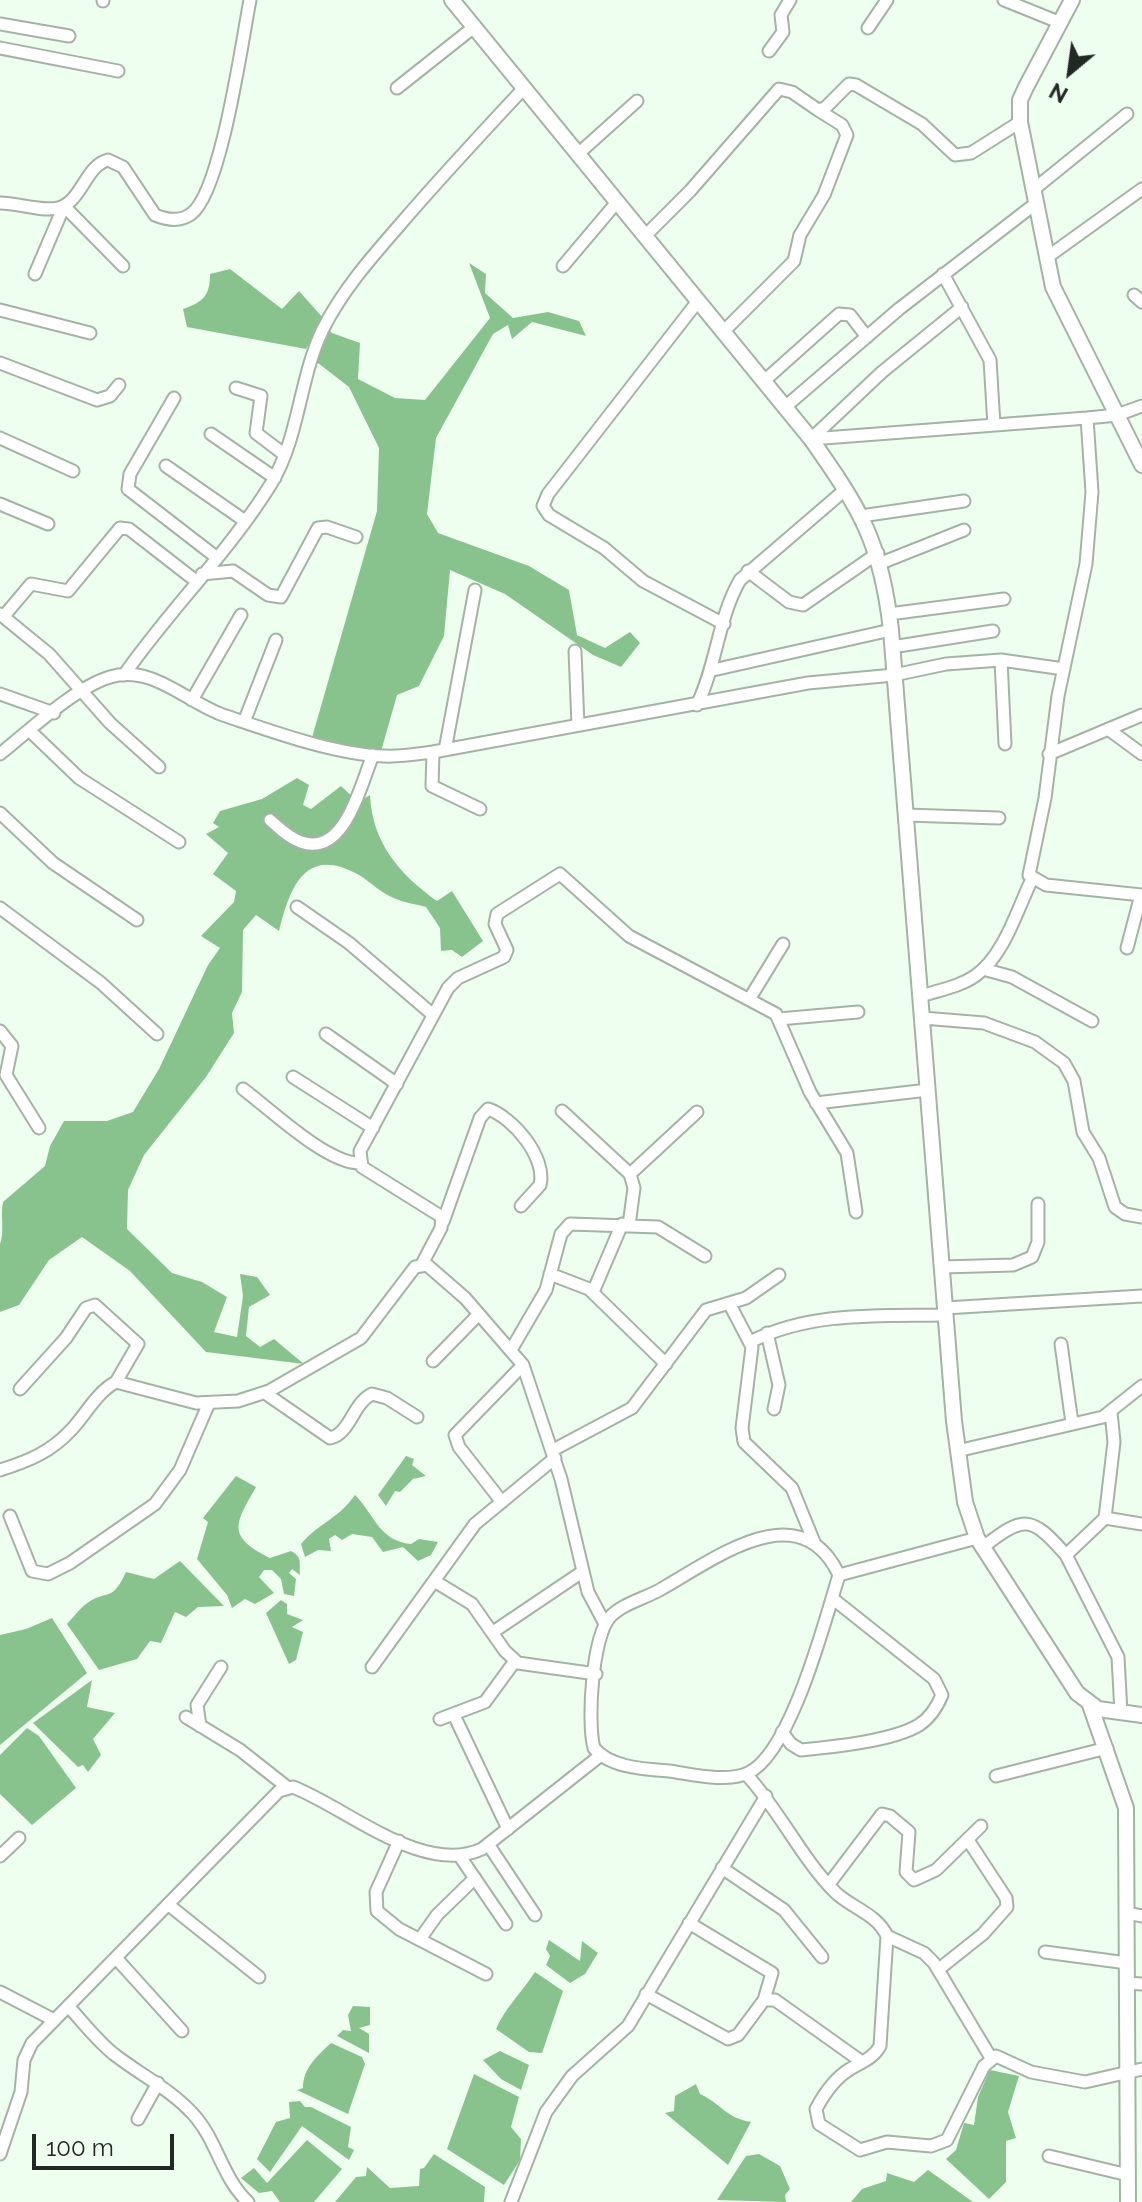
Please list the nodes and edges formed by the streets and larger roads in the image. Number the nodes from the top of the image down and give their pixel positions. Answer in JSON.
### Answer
{"nodes":[{"id":1,"x":250,"y":0,"type":"edge"},
{"id":2,"x":452,"y":0,"type":"edge"},
{"id":3,"x":790,"y":0,"type":"edge"},
{"id":4,"x":887,"y":0,"type":"edge"},
{"id":5,"x":1004,"y":0,"type":"edge"},
{"id":6,"x":1072,"y":0,"type":"edge"},
{"id":7,"x":1061,"y":23,"type":"junction"},
{"id":8,"x":0,"y":24,"type":"edge"},
{"id":9,"x":474,"y":27,"type":"junction"},
{"id":10,"x":868,"y":28,"type":"dead end"},
{"id":11,"x":69,"y":36,"type":"dead end"},
{"id":12,"x":0,"y":48,"type":"edge"},
{"id":13,"x":769,"y":51,"type":"dead end"},
{"id":14,"x":118,"y":71,"type":"dead end"},
{"id":15,"x":397,"y":88,"type":"dead end"},
{"id":16,"x":524,"y":88,"type":"junction"},
{"id":17,"x":637,"y":101,"type":"dead end"},
{"id":18,"x":818,"y":110,"type":"junction"},
{"id":19,"x":1127,"y":114,"type":"dead end"},
{"id":20,"x":1020,"y":122,"type":"junction"},
{"id":21,"x":578,"y":154,"type":"junction"},
{"id":22,"x":1142,"y":189,"type":"edge"},
{"id":23,"x":1034,"y":197,"type":"junction"},
{"id":24,"x":617,"y":202,"type":"junction"},
{"id":25,"x":0,"y":203,"type":"edge"},
{"id":26,"x":64,"y":206,"type":"junction"},
{"id":27,"x":645,"y":236,"type":"junction"},
{"id":28,"x":1046,"y":258,"type":"junction"},
{"id":29,"x":123,"y":266,"type":"dead end"},
{"id":30,"x":563,"y":266,"type":"dead end"},
{"id":31,"x":35,"y":274,"type":"dead end"},
{"id":32,"x":943,"y":274,"type":"junction"},
{"id":33,"x":698,"y":301,"type":"junction"},
{"id":34,"x":962,"y":307,"type":"junction"},
{"id":35,"x":0,"y":310,"type":"edge"},
{"id":36,"x":723,"y":332,"type":"junction"},
{"id":37,"x":90,"y":333,"type":"dead end"},
{"id":38,"x":867,"y":337,"type":"junction"},
{"id":39,"x":0,"y":363,"type":"edge"},
{"id":40,"x":764,"y":381,"type":"junction"},
{"id":41,"x":119,"y":385,"type":"dead end"},
{"id":42,"x":236,"y":388,"type":"dead end"},
{"id":43,"x":174,"y":398,"type":"dead end"},
{"id":44,"x":1142,"y":406,"type":"edge"},
{"id":45,"x":785,"y":407,"type":"junction"},
{"id":46,"x":1117,"y":415,"type":"junction"},
{"id":47,"x":1087,"y":418,"type":"junction"},
{"id":48,"x":994,"y":425,"type":"junction"},
{"id":49,"x":211,"y":434,"type":"dead end"},
{"id":50,"x":0,"y":438,"type":"edge"},
{"id":51,"x":811,"y":439,"type":"junction"},
{"id":52,"x":285,"y":455,"type":"junction"},
{"id":53,"x":1142,"y":465,"type":"edge"},
{"id":54,"x":166,"y":466,"type":"dead end"},
{"id":55,"x":73,"y":471,"type":"dead end"},
{"id":56,"x":275,"y":478,"type":"junction"},
{"id":57,"x":846,"y":489,"type":"junction"},
{"id":58,"x":964,"y":501,"type":"dead end"},
{"id":59,"x":0,"y":504,"type":"edge"},
{"id":60,"x":861,"y":516,"type":"junction"},
{"id":61,"x":245,"y":521,"type":"junction"},
{"id":62,"x":48,"y":524,"type":"dead end"},
{"id":63,"x":964,"y":530,"type":"dead end"},
{"id":64,"x":356,"y":537,"type":"dead end"},
{"id":65,"x":216,"y":557,"type":"junction"},
{"id":66,"x":880,"y":558,"type":"junction"},
{"id":67,"x":748,"y":571,"type":"junction"},
{"id":68,"x":199,"y":578,"type":"junction"},
{"id":69,"x":475,"y":590,"type":"dead end"},
{"id":70,"x":1004,"y":599,"type":"dead end"},
{"id":71,"x":889,"y":614,"type":"junction"},
{"id":72,"x":2,"y":615,"type":"edge"},
{"id":73,"x":241,"y":615,"type":"dead end"},
{"id":74,"x":724,"y":624,"type":"junction"},
{"id":75,"x":891,"y":630,"type":"junction"},
{"id":76,"x":993,"y":631,"type":"dead end"},
{"id":77,"x":276,"y":640,"type":"dead end"},
{"id":78,"x":892,"y":647,"type":"junction"},
{"id":79,"x":575,"y":651,"type":"dead end"},
{"id":80,"x":1001,"y":660,"type":"junction"},
{"id":81,"x":1064,"y":669,"type":"junction"},
{"id":82,"x":713,"y":670,"type":"junction"},
{"id":83,"x":124,"y":675,"type":"junction"},
{"id":84,"x":894,"y":675,"type":"junction"},
{"id":85,"x":85,"y":690,"type":"junction"},
{"id":86,"x":0,"y":694,"type":"edge"},
{"id":87,"x":192,"y":700,"type":"junction"},
{"id":88,"x":697,"y":705,"type":"junction"},
{"id":89,"x":54,"y":713,"type":"junction"},
{"id":90,"x":1142,"y":715,"type":"edge"},
{"id":91,"x":244,"y":722,"type":"junction"},
{"id":92,"x":578,"y":725,"type":"junction"},
{"id":93,"x":1108,"y":729,"type":"junction"},
{"id":94,"x":30,"y":731,"type":"junction"},
{"id":95,"x":1005,"y":744,"type":"dead end"},
{"id":96,"x":439,"y":751,"type":"junction"},
{"id":97,"x":0,"y":754,"type":"edge"},
{"id":98,"x":1049,"y":754,"type":"junction"},
{"id":99,"x":1142,"y":754,"type":"edge"},
{"id":100,"x":373,"y":755,"type":"junction"},
{"id":101,"x":159,"y":767,"type":"dead end"},
{"id":102,"x":480,"y":809,"type":"dead end"},
{"id":103,"x":0,"y":813,"type":"edge"},
{"id":104,"x":905,"y":815,"type":"junction"},
{"id":105,"x":999,"y":818,"type":"dead end"},
{"id":106,"x":270,"y":820,"type":"dead end"},
{"id":107,"x":179,"y":842,"type":"dead end"},
{"id":108,"x":1032,"y":879,"type":"junction"},
{"id":109,"x":1142,"y":895,"type":"edge"},
{"id":110,"x":297,"y":907,"type":"dead end"},
{"id":111,"x":0,"y":908,"type":"edge"},
{"id":112,"x":137,"y":920,"type":"dead end"},
{"id":113,"x":783,"y":944,"type":"dead end"},
{"id":114,"x":1127,"y":948,"type":"dead end"},
{"id":115,"x":983,"y":969,"type":"junction"},
{"id":116,"x":921,"y":996,"type":"junction"},
{"id":117,"x":750,"y":998,"type":"junction"},
{"id":118,"x":858,"y":1012,"type":"dead end"},
{"id":119,"x":432,"y":1014,"type":"junction"},
{"id":120,"x":923,"y":1018,"type":"junction"},
{"id":121,"x":779,"y":1019,"type":"junction"},
{"id":122,"x":1092,"y":1021,"type":"dead end"},
{"id":123,"x":0,"y":1031,"type":"edge"},
{"id":124,"x":157,"y":1034,"type":"dead end"},
{"id":125,"x":326,"y":1034,"type":"dead end"},
{"id":126,"x":293,"y":1077,"type":"dead end"},
{"id":127,"x":397,"y":1084,"type":"junction"},
{"id":128,"x":243,"y":1089,"type":"dead end"},
{"id":129,"x":928,"y":1090,"type":"junction"},
{"id":130,"x":816,"y":1103,"type":"junction"},
{"id":131,"x":562,"y":1111,"type":"dead end"},
{"id":132,"x":697,"y":1112,"type":"dead end"},
{"id":133,"x":39,"y":1128,"type":"dead end"},
{"id":134,"x":373,"y":1128,"type":"junction"},
{"id":135,"x":359,"y":1163,"type":"junction"},
{"id":136,"x":630,"y":1174,"type":"junction"},
{"id":137,"x":1038,"y":1204,"type":"dead end"},
{"id":138,"x":521,"y":1206,"type":"dead end"},
{"id":139,"x":856,"y":1212,"type":"dead end"},
{"id":140,"x":1142,"y":1220,"type":"edge"},
{"id":141,"x":443,"y":1223,"type":"junction"},
{"id":142,"x":625,"y":1225,"type":"junction"},
{"id":143,"x":705,"y":1256,"type":"dead end"},
{"id":144,"x":422,"y":1264,"type":"junction"},
{"id":145,"x":942,"y":1267,"type":"junction"},
{"id":146,"x":550,"y":1274,"type":"junction"},
{"id":147,"x":779,"y":1275,"type":"dead end"},
{"id":148,"x":593,"y":1292,"type":"junction"},
{"id":149,"x":1142,"y":1296,"type":"edge"},
{"id":150,"x":729,"y":1303,"type":"junction"},
{"id":151,"x":945,"y":1311,"type":"junction"},
{"id":152,"x":479,"y":1314,"type":"junction"},
{"id":153,"x":767,"y":1333,"type":"junction"},
{"id":154,"x":750,"y":1342,"type":"junction"},
{"id":155,"x":1061,"y":1344,"type":"dead end"},
{"id":156,"x":511,"y":1350,"type":"junction"},
{"id":157,"x":433,"y":1361,"type":"dead end"},
{"id":158,"x":666,"y":1364,"type":"junction"},
{"id":159,"x":523,"y":1365,"type":"junction"},
{"id":160,"x":116,"y":1382,"type":"junction"},
{"id":161,"x":1142,"y":1386,"type":"edge"},
{"id":162,"x":20,"y":1389,"type":"dead end"},
{"id":163,"x":265,"y":1393,"type":"junction"},
{"id":164,"x":209,"y":1403,"type":"junction"},
{"id":165,"x":774,"y":1409,"type":"dead end"},
{"id":166,"x":1111,"y":1412,"type":"junction"},
{"id":167,"x":417,"y":1417,"type":"dead end"},
{"id":168,"x":1072,"y":1423,"type":"junction"},
{"id":169,"x":957,"y":1451,"type":"junction"},
{"id":170,"x":554,"y":1454,"type":"junction"},
{"id":171,"x":0,"y":1470,"type":"edge"},
{"id":172,"x":502,"y":1502,"type":"junction"},
{"id":173,"x":10,"y":1516,"type":"dead end"},
{"id":174,"x":1105,"y":1518,"type":"junction"},
{"id":175,"x":1142,"y":1524,"type":"edge"},
{"id":176,"x":814,"y":1542,"type":"junction"},
{"id":177,"x":980,"y":1543,"type":"junction"},
{"id":178,"x":1066,"y":1555,"type":"junction"},
{"id":179,"x":582,"y":1572,"type":"junction"},
{"id":180,"x":839,"y":1575,"type":"junction"},
{"id":181,"x":436,"y":1582,"type":"junction"},
{"id":182,"x":832,"y":1598,"type":"junction"},
{"id":183,"x":605,"y":1624,"type":"junction"},
{"id":184,"x":493,"y":1632,"type":"junction"},
{"id":185,"x":515,"y":1661,"type":"junction"},
{"id":186,"x":221,"y":1667,"type":"dead end"},
{"id":187,"x":372,"y":1667,"type":"dead end"},
{"id":188,"x":596,"y":1674,"type":"junction"},
{"id":189,"x":1090,"y":1705,"type":"junction"},
{"id":190,"x":1121,"y":1713,"type":"junction"},
{"id":191,"x":454,"y":1715,"type":"junction"},
{"id":192,"x":1142,"y":1715,"type":"edge"},
{"id":193,"x":186,"y":1717,"type":"dead end"},
{"id":194,"x":440,"y":1719,"type":"dead end"},
{"id":195,"x":200,"y":1726,"type":"junction"},
{"id":196,"x":782,"y":1732,"type":"junction"},
{"id":197,"x":1107,"y":1748,"type":"junction"},
{"id":198,"x":601,"y":1755,"type":"junction"},
{"id":199,"x":746,"y":1774,"type":"junction"},
{"id":200,"x":996,"y":1776,"type":"dead end"},
{"id":201,"x":287,"y":1787,"type":"junction"},
{"id":202,"x":766,"y":1796,"type":"junction"},
{"id":203,"x":981,"y":1826,"type":"dead end"},
{"id":204,"x":508,"y":1829,"type":"junction"},
{"id":205,"x":19,"y":1838,"type":"dead end"},
{"id":206,"x":968,"y":1840,"type":"junction"},
{"id":207,"x":399,"y":1841,"type":"junction"},
{"id":208,"x":488,"y":1844,"type":"junction"},
{"id":209,"x":0,"y":1856,"type":"edge"},
{"id":210,"x":461,"y":1858,"type":"junction"},
{"id":211,"x":722,"y":1868,"type":"junction"},
{"id":212,"x":475,"y":1878,"type":"junction"},
{"id":213,"x":829,"y":1884,"type":"junction"},
{"id":214,"x":170,"y":1906,"type":"junction"},
{"id":215,"x":535,"y":1915,"type":"dead end"},
{"id":216,"x":1135,"y":1915,"type":"edge"},
{"id":217,"x":689,"y":1923,"type":"junction"},
{"id":218,"x":506,"y":1924,"type":"dead end"},
{"id":219,"x":887,"y":1936,"type":"junction"},
{"id":220,"x":420,"y":1939,"type":"junction"},
{"id":221,"x":1045,"y":1952,"type":"dead end"},
{"id":222,"x":822,"y":1957,"type":"dead end"},
{"id":223,"x":116,"y":1958,"type":"junction"},
{"id":224,"x":1127,"y":1963,"type":"junction"},
{"id":225,"x":939,"y":1969,"type":"junction"},
{"id":226,"x":486,"y":1974,"type":"dead end"},
{"id":227,"x":259,"y":1977,"type":"dead end"},
{"id":228,"x":1135,"y":1984,"type":"edge"},
{"id":229,"x":0,"y":1992,"type":"edge"},
{"id":230,"x":646,"y":1994,"type":"junction"},
{"id":231,"x":764,"y":2000,"type":"junction"},
{"id":232,"x":68,"y":2006,"type":"junction"},
{"id":233,"x":54,"y":2020,"type":"junction"},
{"id":234,"x":182,"y":2031,"type":"dead end"},
{"id":235,"x":991,"y":2058,"type":"junction"},
{"id":236,"x":862,"y":2062,"type":"junction"},
{"id":237,"x":1135,"y":2070,"type":"edge"},
{"id":238,"x":158,"y":2083,"type":"junction"},
{"id":239,"x":138,"y":2119,"type":"dead end"},
{"id":240,"x":0,"y":2154,"type":"edge"},
{"id":241,"x":1049,"y":2156,"type":"dead end"},
{"id":242,"x":1128,"y":2175,"type":"junction"},
{"id":243,"x":248,"y":2202,"type":"edge"},
{"id":244,"x":511,"y":2202,"type":"edge"},
{"id":245,"x":1128,"y":2202,"type":"edge"}],
"edges":[{"from":1,"to":26,"type":"street"},
{"from":2,"to":9,"type":"street"},
{"from":3,"to":13,"type":"street"},
{"from":4,"to":10,"type":"street"},
{"from":5,"to":7,"type":"street"},
{"from":6,"to":7,"type":"street"},
{"from":7,"to":20,"type":"street"},
{"from":8,"to":11,"type":"street"},
{"from":9,"to":15,"type":"street"},
{"from":9,"to":16,"type":"street"},
{"from":12,"to":14,"type":"street"},
{"from":16,"to":21,"type":"street"},
{"from":16,"to":52,"type":"street"},
{"from":17,"to":21,"type":"street"},
{"from":18,"to":20,"type":"street"},
{"from":18,"to":27,"type":"street"},
{"from":18,"to":36,"type":"street"},
{"from":19,"to":23,"type":"street"},
{"from":20,"to":23,"type":"street"},
{"from":21,"to":24,"type":"street"},
{"from":22,"to":28,"type":"street"},
{"from":23,"to":28,"type":"street"},
{"from":23,"to":32,"type":"street"},
{"from":24,"to":27,"type":"street"},
{"from":24,"to":30,"type":"street"},
{"from":25,"to":26,"type":"street"},
{"from":26,"to":29,"type":"street"},
{"from":26,"to":31,"type":"street"},
{"from":27,"to":33,"type":"street"},
{"from":28,"to":46,"type":"street"},
{"from":32,"to":34,"type":"street"},
{"from":32,"to":38,"type":"street"},
{"from":33,"to":36,"type":"street"},
{"from":33,"to":74,"type":"street"},
{"from":34,"to":48,"type":"street"},
{"from":34,"to":51,"type":"street"},
{"from":35,"to":37,"type":"street"},
{"from":36,"to":40,"type":"street"},
{"from":38,"to":40,"type":"street"},
{"from":38,"to":45,"type":"street"},
{"from":39,"to":41,"type":"street"},
{"from":40,"to":45,"type":"street"},
{"from":42,"to":52,"type":"street"},
{"from":43,"to":65,"type":"street"},
{"from":44,"to":46,"type":"street"},
{"from":45,"to":51,"type":"street"},
{"from":46,"to":47,"type":"street"},
{"from":46,"to":53,"type":"street"},
{"from":47,"to":48,"type":"street"},
{"from":47,"to":81,"type":"street"},
{"from":48,"to":51,"type":"street"},
{"from":49,"to":56,"type":"street"},
{"from":50,"to":55,"type":"street"},
{"from":51,"to":57,"type":"street"},
{"from":52,"to":56,"type":"street"},
{"from":54,"to":61,"type":"street"},
{"from":56,"to":61,"type":"street"},
{"from":57,"to":60,"type":"street"},
{"from":57,"to":67,"type":"street"},
{"from":58,"to":60,"type":"street"},
{"from":59,"to":62,"type":"street"},
{"from":60,"to":66,"type":"street"},
{"from":61,"to":65,"type":"street"},
{"from":63,"to":66,"type":"street"},
{"from":64,"to":68,"type":"street"},
{"from":65,"to":68,"type":"street"},
{"from":66,"to":67,"type":"street"},
{"from":66,"to":71,"type":"street"},
{"from":67,"to":74,"type":"street"},
{"from":68,"to":72,"type":"street"},
{"from":68,"to":83,"type":"street"},
{"from":69,"to":96,"type":"street"},
{"from":70,"to":71,"type":"street"},
{"from":71,"to":75,"type":"street"},
{"from":72,"to":85,"type":"street"},
{"from":73,"to":87,"type":"street"},
{"from":74,"to":82,"type":"street"},
{"from":75,"to":78,"type":"street"},
{"from":75,"to":82,"type":"street"},
{"from":76,"to":78,"type":"street"},
{"from":77,"to":91,"type":"street"},
{"from":78,"to":84,"type":"street"},
{"from":79,"to":92,"type":"street"},
{"from":80,"to":81,"type":"street"},
{"from":80,"to":84,"type":"street"},
{"from":80,"to":95,"type":"street"},
{"from":81,"to":98,"type":"street"},
{"from":82,"to":88,"type":"street"},
{"from":83,"to":85,"type":"street"},
{"from":83,"to":87,"type":"street"},
{"from":84,"to":88,"type":"street"},
{"from":84,"to":104,"type":"street"},
{"from":85,"to":89,"type":"street"},
{"from":85,"to":101,"type":"street"},
{"from":86,"to":89,"type":"street"},
{"from":87,"to":91,"type":"street"},
{"from":88,"to":92,"type":"street"},
{"from":89,"to":94,"type":"street"},
{"from":90,"to":93,"type":"street"},
{"from":91,"to":100,"type":"street"},
{"from":92,"to":96,"type":"street"},
{"from":93,"to":98,"type":"street"},
{"from":93,"to":99,"type":"street"},
{"from":94,"to":97,"type":"street"},
{"from":94,"to":107,"type":"street"},
{"from":96,"to":100,"type":"street"},
{"from":96,"to":102,"type":"street"},
{"from":98,"to":108,"type":"street"},
{"from":100,"to":106,"type":"street"},
{"from":103,"to":112,"type":"street"},
{"from":104,"to":105,"type":"street"},
{"from":104,"to":116,"type":"street"},
{"from":108,"to":109,"type":"street"},
{"from":108,"to":115,"type":"street"},
{"from":109,"to":114,"type":"street"},
{"from":110,"to":119,"type":"street"},
{"from":111,"to":124,"type":"street"},
{"from":113,"to":117,"type":"street"},
{"from":115,"to":116,"type":"street"},
{"from":115,"to":122,"type":"street"},
{"from":116,"to":120,"type":"street"},
{"from":117,"to":119,"type":"street"},
{"from":117,"to":121,"type":"street"},
{"from":118,"to":121,"type":"street"},
{"from":119,"to":127,"type":"street"},
{"from":120,"to":129,"type":"street"},
{"from":120,"to":140,"type":"street"},
{"from":121,"to":130,"type":"street"},
{"from":123,"to":133,"type":"street"},
{"from":125,"to":127,"type":"street"},
{"from":126,"to":134,"type":"street"},
{"from":127,"to":134,"type":"street"},
{"from":128,"to":135,"type":"street"},
{"from":129,"to":130,"type":"street"},
{"from":129,"to":145,"type":"street"},
{"from":130,"to":139,"type":"street"},
{"from":131,"to":136,"type":"street"},
{"from":132,"to":136,"type":"street"},
{"from":134,"to":135,"type":"street"},
{"from":135,"to":141,"type":"street"},
{"from":136,"to":142,"type":"street"},
{"from":137,"to":145,"type":"street"},
{"from":138,"to":141,"type":"street"},
{"from":141,"to":144,"type":"street"},
{"from":142,"to":143,"type":"street"},
{"from":142,"to":146,"type":"street"},
{"from":142,"to":148,"type":"street"},
{"from":144,"to":152,"type":"street"},
{"from":144,"to":163,"type":"street"},
{"from":145,"to":151,"type":"street"},
{"from":146,"to":148,"type":"street"},
{"from":146,"to":156,"type":"street"},
{"from":147,"to":150,"type":"street"},
{"from":148,"to":158,"type":"street"},
{"from":149,"to":151,"type":"street"},
{"from":150,"to":154,"type":"street"},
{"from":150,"to":158,"type":"street"},
{"from":151,"to":153,"type":"street"},
{"from":151,"to":169,"type":"street"},
{"from":152,"to":156,"type":"street"},
{"from":152,"to":157,"type":"street"},
{"from":153,"to":154,"type":"street"},
{"from":153,"to":165,"type":"street"},
{"from":154,"to":176,"type":"street"},
{"from":155,"to":168,"type":"street"},
{"from":156,"to":159,"type":"street"},
{"from":158,"to":170,"type":"street"},
{"from":159,"to":170,"type":"street"},
{"from":159,"to":172,"type":"street"},
{"from":160,"to":162,"type":"street"},
{"from":160,"to":164,"type":"street"},
{"from":160,"to":171,"type":"street"},
{"from":161,"to":166,"type":"street"},
{"from":163,"to":164,"type":"street"},
{"from":163,"to":167,"type":"street"},
{"from":164,"to":173,"type":"street"},
{"from":166,"to":168,"type":"street"},
{"from":166,"to":174,"type":"street"},
{"from":168,"to":169,"type":"street"},
{"from":169,"to":177,"type":"street"},
{"from":170,"to":172,"type":"street"},
{"from":170,"to":179,"type":"street"},
{"from":172,"to":181,"type":"street"},
{"from":174,"to":175,"type":"street"},
{"from":174,"to":178,"type":"street"},
{"from":176,"to":180,"type":"street"},
{"from":176,"to":183,"type":"street"},
{"from":177,"to":178,"type":"street"},
{"from":177,"to":180,"type":"street"},
{"from":177,"to":189,"type":"street"},
{"from":178,"to":190,"type":"street"},
{"from":179,"to":183,"type":"street"},
{"from":179,"to":184,"type":"street"},
{"from":180,"to":182,"type":"street"},
{"from":181,"to":184,"type":"street"},
{"from":181,"to":187,"type":"street"},
{"from":182,"to":196,"type":"street"},
{"from":182,"to":196,"type":"street"},
{"from":183,"to":188,"type":"street"},
{"from":184,"to":185,"type":"street"},
{"from":185,"to":188,"type":"street"},
{"from":185,"to":191,"type":"street"},
{"from":186,"to":195,"type":"street"},
{"from":188,"to":198,"type":"street"},
{"from":189,"to":190,"type":"street"},
{"from":189,"to":197,"type":"street"},
{"from":190,"to":192,"type":"street"},
{"from":191,"to":194,"type":"street"},
{"from":191,"to":204,"type":"street"},
{"from":193,"to":195,"type":"street"},
{"from":195,"to":201,"type":"street"},
{"from":196,"to":199,"type":"street"},
{"from":197,"to":200,"type":"street"},
{"from":197,"to":216,"type":"street"},
{"from":198,"to":199,"type":"street"},
{"from":198,"to":204,"type":"street"},
{"from":199,"to":202,"type":"street"},
{"from":201,"to":207,"type":"street"},
{"from":201,"to":214,"type":"street"},
{"from":202,"to":211,"type":"street"},
{"from":202,"to":213,"type":"street"},
{"from":203,"to":206,"type":"street"},
{"from":204,"to":208,"type":"street"},
{"from":205,"to":209,"type":"street"},
{"from":206,"to":213,"type":"street"},
{"from":206,"to":225,"type":"street"},
{"from":207,"to":210,"type":"street"},
{"from":207,"to":220,"type":"street"},
{"from":208,"to":210,"type":"street"},
{"from":208,"to":215,"type":"street"},
{"from":210,"to":212,"type":"street"},
{"from":211,"to":217,"type":"street"},
{"from":211,"to":222,"type":"street"},
{"from":212,"to":218,"type":"street"},
{"from":212,"to":220,"type":"street"},
{"from":213,"to":219,"type":"street"},
{"from":214,"to":223,"type":"street"},
{"from":214,"to":227,"type":"street"},
{"from":216,"to":224,"type":"street"},
{"from":217,"to":230,"type":"street"},
{"from":217,"to":231,"type":"street"},
{"from":219,"to":225,"type":"street"},
{"from":219,"to":236,"type":"street"},
{"from":220,"to":226,"type":"street"},
{"from":221,"to":224,"type":"street"},
{"from":223,"to":232,"type":"street"},
{"from":223,"to":234,"type":"street"},
{"from":224,"to":228,"type":"street"},
{"from":225,"to":235,"type":"street"},
{"from":228,"to":237,"type":"street"},
{"from":229,"to":233,"type":"street"},
{"from":230,"to":231,"type":"street"},
{"from":230,"to":244,"type":"street"},
{"from":231,"to":236,"type":"street"},
{"from":232,"to":233,"type":"street"},
{"from":232,"to":238,"type":"street"},
{"from":233,"to":240,"type":"street"},
{"from":235,"to":236,"type":"street"},
{"from":235,"to":237,"type":"street"},
{"from":237,"to":242,"type":"street"},
{"from":238,"to":239,"type":"street"},
{"from":238,"to":243,"type":"street"},
{"from":241,"to":242,"type":"street"},
{"from":242,"to":245,"type":"street"}]}
